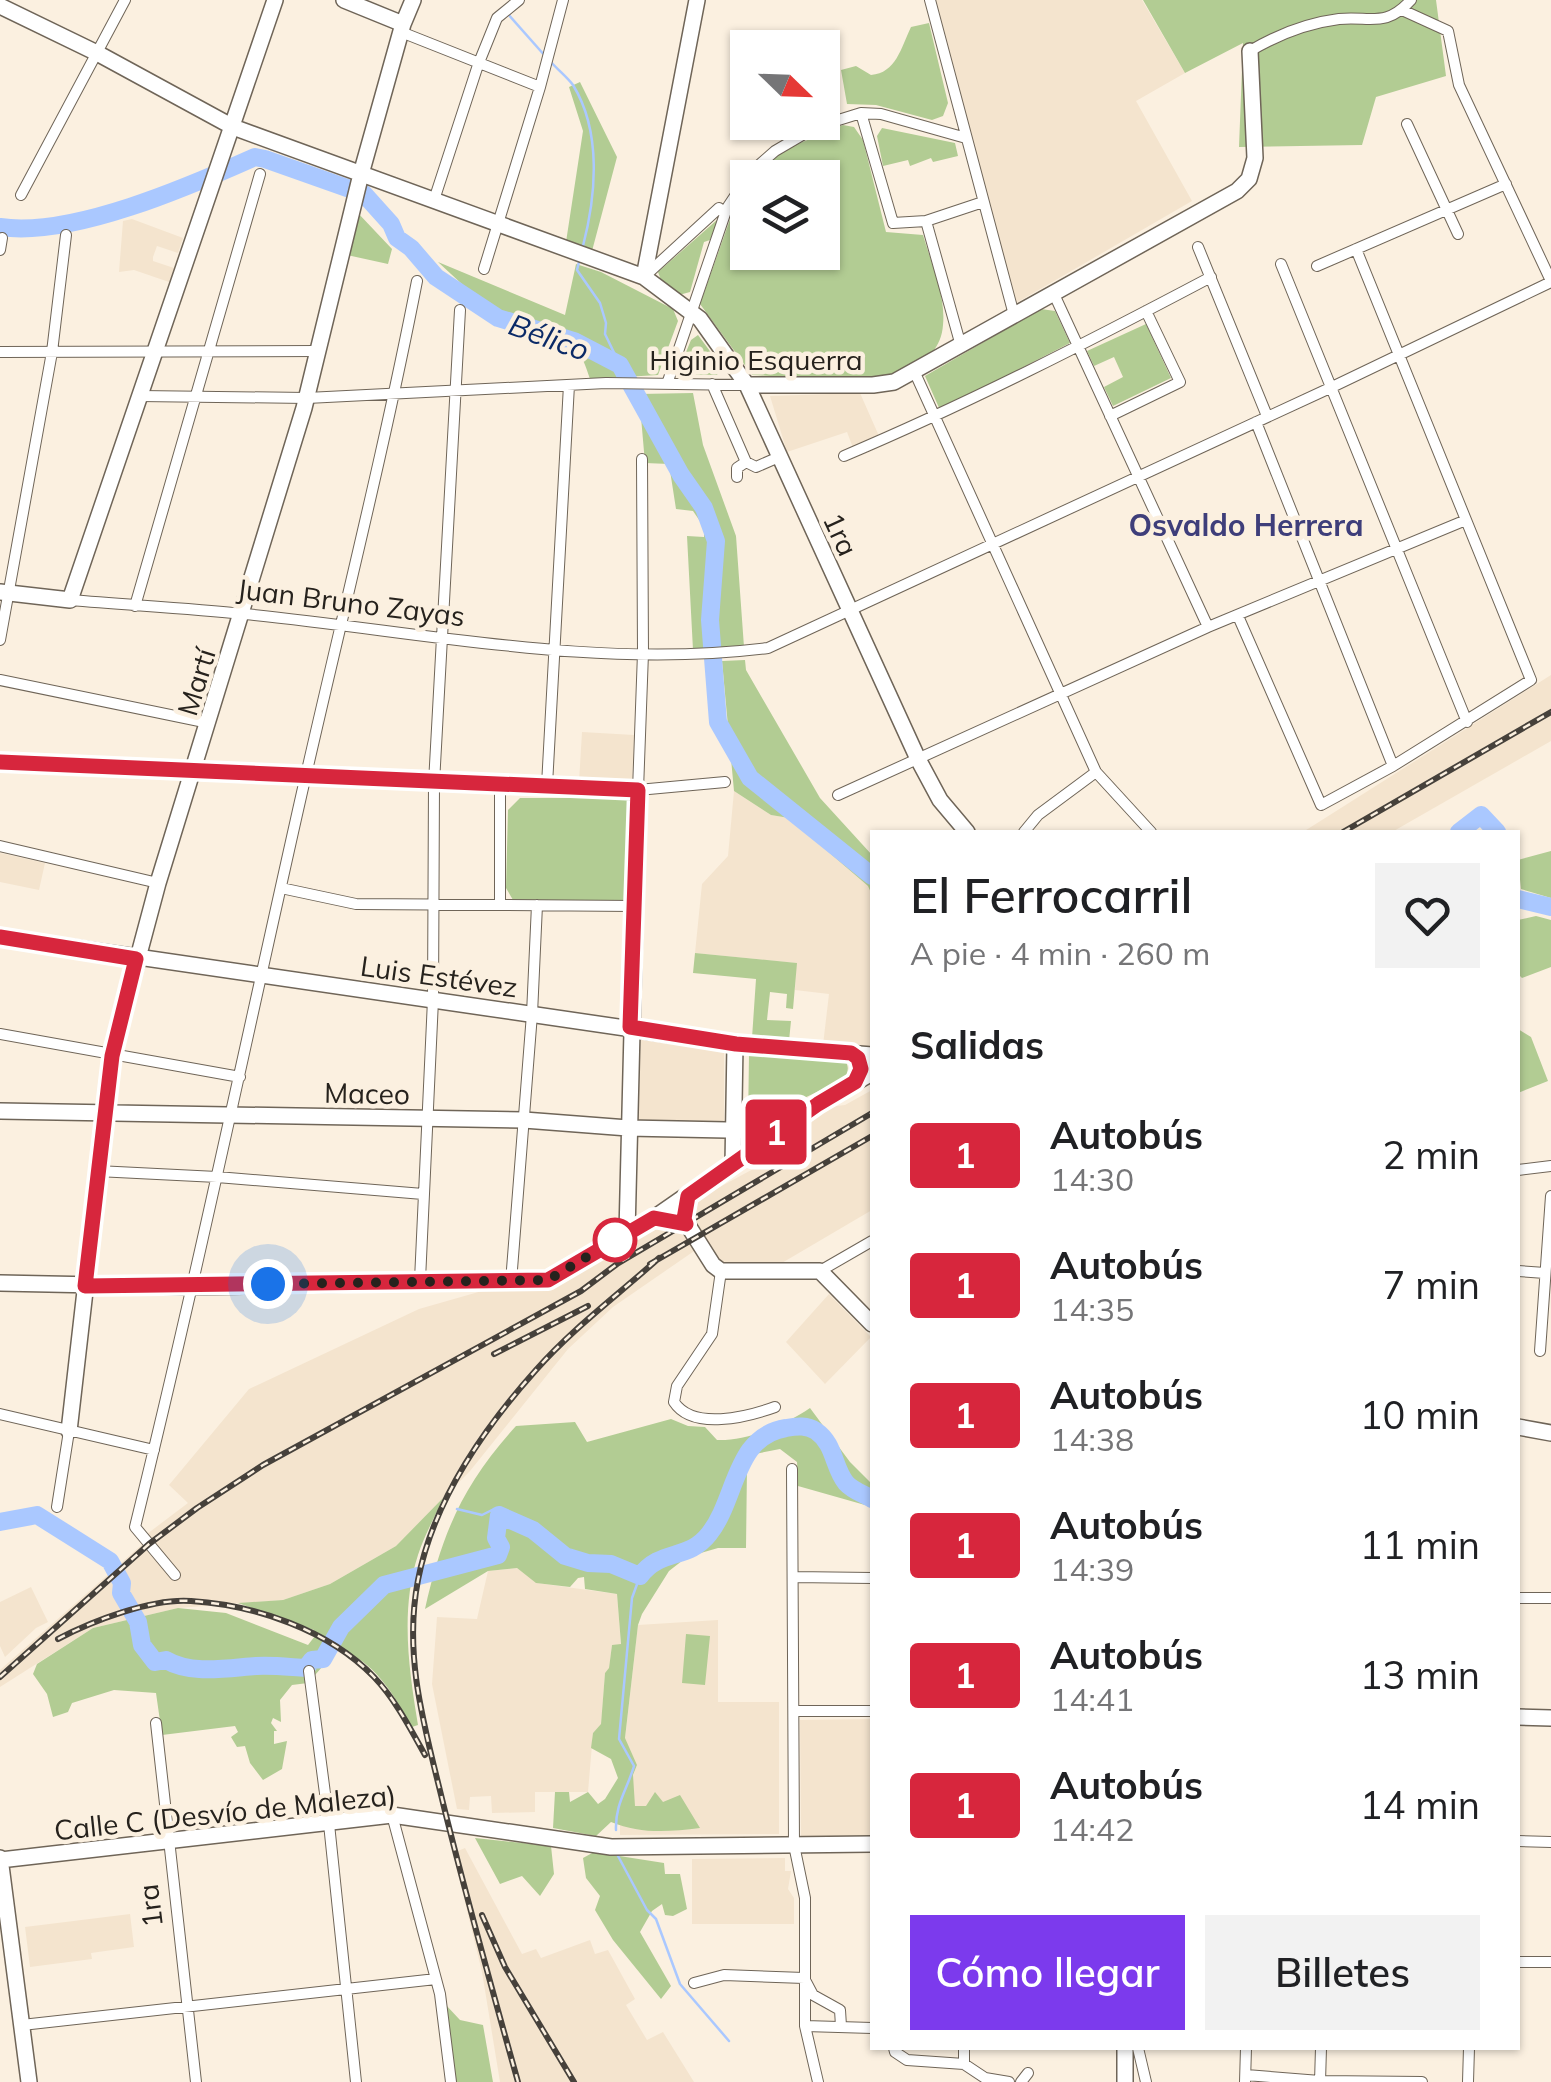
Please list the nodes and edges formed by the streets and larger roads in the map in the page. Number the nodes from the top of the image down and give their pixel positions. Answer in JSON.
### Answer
{"nodes":[{"id":1,"x":126,"y":0,"type":"edge"},
{"id":2,"x":275,"y":0,"type":"edge"},
{"id":3,"x":344,"y":0,"type":"edge"},
{"id":4,"x":413,"y":0,"type":"edge"},
{"id":5,"x":563,"y":0,"type":"edge"},
{"id":6,"x":697,"y":0,"type":"edge"},
{"id":7,"x":930,"y":0,"type":"edge"},
{"id":8,"x":1411,"y":0,"type":"edge"},
{"id":9,"x":518,"y":3,"type":"edge"},
{"id":10,"x":0,"y":6,"type":"edge"},
{"id":11,"x":1402,"y":10,"type":"junction"},
{"id":12,"x":402,"y":28,"type":"junction"},
{"id":13,"x":1250,"y":51,"type":"joint"},
{"id":14,"x":97,"y":53,"type":"junction"},
{"id":15,"x":478,"y":65,"type":"junction"},
{"id":16,"x":542,"y":82,"type":"junction"},
{"id":17,"x":861,"y":113,"type":"junction"},
{"id":18,"x":1407,"y":124,"type":"dead end"},
{"id":19,"x":232,"y":130,"type":"junction"},
{"id":20,"x":966,"y":138,"type":"junction"},
{"id":21,"x":260,"y":174,"type":"dead end"},
{"id":22,"x":360,"y":178,"type":"junction"},
{"id":23,"x":1506,"y":184,"type":"junction"},
{"id":24,"x":22,"y":195,"type":"dead end"},
{"id":25,"x":434,"y":200,"type":"junction"},
{"id":26,"x":983,"y":202,"type":"junction"},
{"id":27,"x":719,"y":208,"type":"dead end"},
{"id":28,"x":1447,"y":210,"type":"junction"},
{"id":29,"x":926,"y":220,"type":"junction"},
{"id":30,"x":498,"y":224,"type":"junction"},
{"id":31,"x":1458,"y":234,"type":"dead end"},
{"id":32,"x":66,"y":236,"type":"dead end"},
{"id":33,"x":1198,"y":247,"type":"dead end"},
{"id":34,"x":1356,"y":249,"type":"junction"},
{"id":35,"x":1280,"y":264,"type":"dead end"},
{"id":36,"x":1317,"y":266,"type":"dead end"},
{"id":37,"x":484,"y":269,"type":"dead end"},
{"id":38,"x":644,"y":277,"type":"junction"},
{"id":39,"x":1210,"y":278,"type":"junction"},
{"id":40,"x":417,"y":281,"type":"dead end"},
{"id":41,"x":1551,"y":282,"type":"edge"},
{"id":42,"x":1053,"y":292,"type":"junction"},
{"id":43,"x":460,"y":310,"type":"dead end"},
{"id":44,"x":1146,"y":311,"type":"junction"},
{"id":45,"x":692,"y":312,"type":"junction"},
{"id":46,"x":1014,"y":315,"type":"junction"},
{"id":47,"x":961,"y":346,"type":"junction"},
{"id":48,"x":1079,"y":348,"type":"junction"},
{"id":49,"x":318,"y":351,"type":"junction"},
{"id":50,"x":0,"y":352,"type":"edge"},
{"id":51,"x":52,"y":352,"type":"junction"},
{"id":52,"x":154,"y":352,"type":"junction"},
{"id":53,"x":208,"y":352,"type":"junction"},
{"id":54,"x":1399,"y":354,"type":"junction"},
{"id":55,"x":915,"y":373,"type":"junction"},
{"id":56,"x":667,"y":384,"type":"junction"},
{"id":57,"x":712,"y":384,"type":"junction"},
{"id":58,"x":746,"y":384,"type":"junction"},
{"id":59,"x":569,"y":385,"type":"junction"},
{"id":60,"x":1330,"y":388,"type":"junction"},
{"id":61,"x":456,"y":391,"type":"junction"},
{"id":62,"x":395,"y":394,"type":"junction"},
{"id":63,"x":140,"y":396,"type":"junction"},
{"id":64,"x":195,"y":398,"type":"junction"},
{"id":65,"x":307,"y":398,"type":"junction"},
{"id":66,"x":1110,"y":416,"type":"junction"},
{"id":67,"x":935,"y":418,"type":"junction"},
{"id":68,"x":1261,"y":419,"type":"junction"},
{"id":69,"x":844,"y":456,"type":"dead end"},
{"id":70,"x":779,"y":457,"type":"junction"},
{"id":71,"x":642,"y":459,"type":"dead end"},
{"id":72,"x":746,"y":462,"type":"junction"},
{"id":73,"x":737,"y":477,"type":"dead end"},
{"id":74,"x":1140,"y":477,"type":"junction"},
{"id":75,"x":1466,"y":520,"type":"junction"},
{"id":76,"x":993,"y":545,"type":"junction"},
{"id":77,"x":1396,"y":549,"type":"junction"},
{"id":78,"x":1320,"y":582,"type":"junction"},
{"id":79,"x":5,"y":593,"type":"edge"},
{"id":80,"x":70,"y":600,"type":"junction"},
{"id":81,"x":135,"y":606,"type":"junction"},
{"id":82,"x":850,"y":612,"type":"junction"},
{"id":83,"x":243,"y":614,"type":"junction"},
{"id":84,"x":1238,"y":616,"type":"junction"},
{"id":85,"x":340,"y":626,"type":"junction"},
{"id":86,"x":1208,"y":627,"type":"junction"},
{"id":87,"x":441,"y":639,"type":"junction"},
{"id":88,"x":0,"y":640,"type":"edge"},
{"id":89,"x":553,"y":649,"type":"junction"},
{"id":90,"x":642,"y":654,"type":"junction"},
{"id":91,"x":0,"y":680,"type":"edge"},
{"id":92,"x":1060,"y":692,"type":"junction"},
{"id":93,"x":1467,"y":722,"type":"junction"},
{"id":94,"x":209,"y":723,"type":"junction"},
{"id":95,"x":918,"y":760,"type":"junction"},
{"id":96,"x":0,"y":762,"type":"edge"},
{"id":97,"x":1392,"y":766,"type":"junction"},
{"id":98,"x":193,"y":769,"type":"junction"},
{"id":99,"x":1096,"y":772,"type":"junction"},
{"id":100,"x":306,"y":775,"type":"junction"},
{"id":101,"x":434,"y":782,"type":"junction"},
{"id":102,"x":724,"y":782,"type":"dead end"},
{"id":103,"x":500,"y":783,"type":"junction"},
{"id":104,"x":547,"y":786,"type":"junction"},
{"id":105,"x":638,"y":790,"type":"junction"},
{"id":106,"x":838,"y":795,"type":"dead end"},
{"id":107,"x":965,"y":830,"type":"edge"},
{"id":108,"x":1026,"y":830,"type":"edge"},
{"id":109,"x":1148,"y":830,"type":"edge"},
{"id":110,"x":0,"y":846,"type":"edge"},
{"id":111,"x":158,"y":883,"type":"junction"},
{"id":112,"x":280,"y":888,"type":"junction"},
{"id":113,"x":433,"y":904,"type":"junction"},
{"id":114,"x":500,"y":904,"type":"junction"},
{"id":115,"x":537,"y":904,"type":"junction"},
{"id":116,"x":634,"y":906,"type":"junction"},
{"id":117,"x":0,"y":937,"type":"edge"},
{"id":118,"x":136,"y":959,"type":"junction"},
{"id":119,"x":262,"y":977,"type":"junction"},
{"id":120,"x":432,"y":1000,"type":"junction"},
{"id":121,"x":532,"y":1014,"type":"junction"},
{"id":122,"x":630,"y":1027,"type":"junction"},
{"id":123,"x":0,"y":1034,"type":"edge"},
{"id":124,"x":736,"y":1044,"type":"junction"},
{"id":125,"x":851,"y":1053,"type":"junction"},
{"id":126,"x":870,"y":1054,"type":"edge"},
{"id":127,"x":112,"y":1056,"type":"junction"},
{"id":128,"x":870,"y":1074,"type":"edge"},
{"id":129,"x":240,"y":1077,"type":"junction"},
{"id":130,"x":855,"y":1082,"type":"junction"},
{"id":131,"x":0,"y":1110,"type":"edge"},
{"id":132,"x":104,"y":1113,"type":"junction"},
{"id":133,"x":232,"y":1115,"type":"junction"},
{"id":134,"x":428,"y":1120,"type":"junction"},
{"id":135,"x":524,"y":1120,"type":"junction"},
{"id":136,"x":628,"y":1128,"type":"junction"},
{"id":137,"x":778,"y":1130,"type":"junction"},
{"id":138,"x":733,"y":1132,"type":"junction"},
{"id":139,"x":734,"y":1164,"type":"junction"},
{"id":140,"x":1551,"y":1166,"type":"edge"},
{"id":141,"x":1520,"y":1170,"type":"edge"},
{"id":142,"x":97,"y":1171,"type":"junction"},
{"id":143,"x":217,"y":1176,"type":"junction"},
{"id":144,"x":423,"y":1194,"type":"junction"},
{"id":145,"x":688,"y":1196,"type":"junction"},
{"id":146,"x":1551,"y":1196,"type":"edge"},
{"id":147,"x":654,"y":1218,"type":"junction"},
{"id":148,"x":686,"y":1224,"type":"junction"},
{"id":149,"x":627,"y":1233,"type":"junction"},
{"id":150,"x":870,"y":1243,"type":"edge"},
{"id":151,"x":820,"y":1271,"type":"junction"},
{"id":152,"x":1520,"y":1271,"type":"edge"},
{"id":153,"x":721,"y":1272,"type":"junction"},
{"id":154,"x":1546,"y":1273,"type":"junction"},
{"id":155,"x":420,"y":1280,"type":"junction"},
{"id":156,"x":0,"y":1282,"type":"edge"},
{"id":157,"x":510,"y":1282,"type":"junction"},
{"id":158,"x":85,"y":1286,"type":"junction"},
{"id":159,"x":193,"y":1286,"type":"junction"},
{"id":160,"x":870,"y":1322,"type":"edge"},
{"id":161,"x":1540,"y":1351,"type":"dead end"},
{"id":162,"x":775,"y":1408,"type":"dead end"},
{"id":163,"x":0,"y":1414,"type":"edge"},
{"id":164,"x":1520,"y":1427,"type":"edge"},
{"id":165,"x":69,"y":1431,"type":"junction"},
{"id":166,"x":1551,"y":1432,"type":"edge"},
{"id":167,"x":154,"y":1450,"type":"junction"},
{"id":168,"x":792,"y":1469,"type":"dead end"},
{"id":169,"x":57,"y":1506,"type":"dead end"},
{"id":170,"x":175,"y":1574,"type":"dead end"},
{"id":171,"x":793,"y":1576,"type":"junction"},
{"id":172,"x":870,"y":1578,"type":"edge"},
{"id":173,"x":1520,"y":1598,"type":"edge"},
{"id":174,"x":1551,"y":1598,"type":"edge"},
{"id":175,"x":309,"y":1672,"type":"dead end"},
{"id":176,"x":870,"y":1710,"type":"edge"},
{"id":177,"x":794,"y":1711,"type":"junction"},
{"id":178,"x":1520,"y":1717,"type":"edge"},
{"id":179,"x":1551,"y":1718,"type":"edge"},
{"id":180,"x":156,"y":1723,"type":"dead end"},
{"id":181,"x":392,"y":1815,"type":"junction"},
{"id":182,"x":330,"y":1824,"type":"junction"},
{"id":183,"x":1520,"y":1841,"type":"edge"},
{"id":184,"x":167,"y":1842,"type":"junction"},
{"id":185,"x":1551,"y":1842,"type":"edge"},
{"id":186,"x":794,"y":1844,"type":"junction"},
{"id":187,"x":870,"y":1844,"type":"edge"},
{"id":188,"x":0,"y":1859,"type":"edge"},
{"id":189,"x":1520,"y":1962,"type":"edge"},
{"id":190,"x":1551,"y":1962,"type":"edge"},
{"id":191,"x":804,"y":1978,"type":"junction"},
{"id":192,"x":436,"y":1979,"type":"junction"},
{"id":193,"x":694,"y":1983,"type":"dead end"},
{"id":194,"x":347,"y":1989,"type":"junction"},
{"id":195,"x":187,"y":2007,"type":"junction"},
{"id":196,"x":22,"y":2026,"type":"junction"},
{"id":197,"x":804,"y":2026,"type":"junction"},
{"id":198,"x":841,"y":2026,"type":"junction"},
{"id":199,"x":870,"y":2028,"type":"edge"},
{"id":200,"x":894,"y":2050,"type":"edge"},
{"id":201,"x":964,"y":2050,"type":"edge"},
{"id":202,"x":1125,"y":2050,"type":"edge"},
{"id":203,"x":1138,"y":2050,"type":"edge"},
{"id":204,"x":1246,"y":2050,"type":"edge"},
{"id":205,"x":1320,"y":2050,"type":"edge"},
{"id":206,"x":1468,"y":2050,"type":"edge"},
{"id":207,"x":964,"y":2064,"type":"junction"},
{"id":208,"x":1245,"y":2078,"type":"edge"},
{"id":209,"x":28,"y":2082,"type":"edge"},
{"id":210,"x":196,"y":2082,"type":"edge"},
{"id":211,"x":356,"y":2082,"type":"edge"},
{"id":212,"x":451,"y":2082,"type":"edge"},
{"id":213,"x":818,"y":2082,"type":"edge"},
{"id":214,"x":1010,"y":2082,"type":"edge"},
{"id":215,"x":1125,"y":2082,"type":"edge"},
{"id":216,"x":1146,"y":2082,"type":"edge"},
{"id":217,"x":1320,"y":2082,"type":"edge"},
{"id":218,"x":1422,"y":2082,"type":"edge"},
{"id":219,"x":1468,"y":2082,"type":"edge"}],
"edges":[{"from":1,"to":14,"type":"street"},
{"from":2,"to":19,"type":"street"},
{"from":3,"to":12,"type":"street"},
{"from":4,"to":12,"type":"street","name":"Martí"},
{"from":5,"to":16,"type":"street"},
{"from":6,"to":38,"type":"street"},
{"from":7,"to":20,"type":"street"},
{"from":8,"to":11,"type":"street"},
{"from":9,"to":15,"type":"street"},
{"from":10,"to":14,"type":"street","name":"1ra"},
{"from":11,"to":13,"type":"street"},
{"from":11,"to":23,"type":"street"},
{"from":12,"to":15,"type":"street"},
{"from":12,"to":22,"type":"street","name":"Martí"},
{"from":13,"to":42,"type":"street","name":"Higinio Esquerra"},
{"from":14,"to":19,"type":"street","name":"1ra"},
{"from":14,"to":24,"type":"street"},
{"from":15,"to":16,"type":"street"},
{"from":15,"to":25,"type":"street"},
{"from":16,"to":30,"type":"street"},
{"from":17,"to":20,"type":"street"},
{"from":17,"to":29,"type":"street"},
{"from":17,"to":45,"type":"street"},
{"from":18,"to":28,"type":"street"},
{"from":19,"to":22,"type":"street","name":"1ra"},
{"from":19,"to":52,"type":"street"},
{"from":20,"to":26,"type":"street"},
{"from":21,"to":53,"type":"street"},
{"from":22,"to":25,"type":"street","name":"1ra"},
{"from":22,"to":49,"type":"street","name":"Martí"},
{"from":23,"to":28,"type":"street"},
{"from":23,"to":41,"type":"street"},
{"from":25,"to":30,"type":"street","name":"1ra"},
{"from":26,"to":29,"type":"street"},
{"from":26,"to":46,"type":"street"},
{"from":27,"to":38,"type":"street"},
{"from":28,"to":31,"type":"street"},
{"from":28,"to":34,"type":"street"},
{"from":29,"to":47,"type":"street"},
{"from":30,"to":37,"type":"street"},
{"from":30,"to":38,"type":"street","name":"1ra"},
{"from":32,"to":51,"type":"street"},
{"from":33,"to":39,"type":"street"},
{"from":34,"to":36,"type":"street"},
{"from":34,"to":54,"type":"street"},
{"from":35,"to":60,"type":"street"},
{"from":38,"to":45,"type":"street","name":"1ra"},
{"from":39,"to":44,"type":"street"},
{"from":39,"to":68,"type":"street"},
{"from":40,"to":62,"type":"street"},
{"from":41,"to":54,"type":"street","name":"Juan Bruno Zayas"},
{"from":42,"to":46,"type":"street","name":"Higinio Esquerra"},
{"from":42,"to":48,"type":"street"},
{"from":43,"to":61,"type":"street"},
{"from":44,"to":48,"type":"street"},
{"from":44,"to":66,"type":"street"},
{"from":45,"to":56,"type":"street"},
{"from":45,"to":58,"type":"street","name":"1ra"},
{"from":46,"to":47,"type":"street","name":"Higinio Esquerra"},
{"from":47,"to":55,"type":"street","name":"Higinio Esquerra"},
{"from":48,"to":66,"type":"street"},
{"from":48,"to":67,"type":"street"},
{"from":49,"to":53,"type":"street"},
{"from":49,"to":65,"type":"street","name":"Martí"},
{"from":50,"to":51,"type":"street"},
{"from":51,"to":52,"type":"street"},
{"from":51,"to":79,"type":"street"},
{"from":52,"to":53,"type":"street"},
{"from":52,"to":63,"type":"street"},
{"from":53,"to":64,"type":"street"},
{"from":54,"to":60,"type":"street","name":"Juan Bruno Zayas"},
{"from":54,"to":75,"type":"street"},
{"from":55,"to":58,"type":"street","name":"Higinio Esquerra"},
{"from":55,"to":67,"type":"street"},
{"from":56,"to":57,"type":"street","name":"Higinio Esquerra"},
{"from":56,"to":59,"type":"street","name":"Higinio Esquerra"},
{"from":57,"to":58,"type":"street","name":"Higinio Esquerra"},
{"from":57,"to":72,"type":"street"},
{"from":58,"to":70,"type":"street","name":"1ra"},
{"from":59,"to":61,"type":"street","name":"Higinio Esquerra"},
{"from":59,"to":89,"type":"street"},
{"from":60,"to":68,"type":"street","name":"Juan Bruno Zayas"},
{"from":60,"to":77,"type":"street"},
{"from":61,"to":62,"type":"street","name":"Higinio Esquerra"},
{"from":61,"to":87,"type":"street"},
{"from":62,"to":65,"type":"street","name":"Higinio Esquerra"},
{"from":62,"to":85,"type":"street"},
{"from":63,"to":64,"type":"street","name":"Higinio Esquerra"},
{"from":63,"to":80,"type":"street"},
{"from":64,"to":65,"type":"street","name":"Higinio Esquerra"},
{"from":64,"to":81,"type":"street"},
{"from":65,"to":83,"type":"street","name":"Martí"},
{"from":66,"to":74,"type":"street"},
{"from":67,"to":69,"type":"street"},
{"from":67,"to":76,"type":"street"},
{"from":68,"to":74,"type":"street","name":"Juan Bruno Zayas"},
{"from":68,"to":78,"type":"street"},
{"from":70,"to":72,"type":"street"},
{"from":70,"to":82,"type":"street","name":"1ra"},
{"from":71,"to":90,"type":"street"},
{"from":72,"to":73,"type":"street"},
{"from":74,"to":76,"type":"street","name":"Juan Bruno Zayas"},
{"from":74,"to":86,"type":"street"},
{"from":75,"to":77,"type":"street"},
{"from":75,"to":93,"type":"street"},
{"from":76,"to":82,"type":"street","name":"Juan Bruno Zayas"},
{"from":76,"to":92,"type":"street"},
{"from":77,"to":78,"type":"street"},
{"from":77,"to":93,"type":"street"},
{"from":78,"to":84,"type":"street"},
{"from":78,"to":97,"type":"street"},
{"from":79,"to":80,"type":"street","name":"Juan Bruno Zayas"},
{"from":79,"to":88,"type":"street"},
{"from":80,"to":81,"type":"street","name":"Juan Bruno Zayas"},
{"from":81,"to":83,"type":"street","name":"Juan Bruno Zayas"},
{"from":82,"to":90,"type":"street","name":"Juan Bruno Zayas"},
{"from":82,"to":95,"type":"street","name":"1ra"},
{"from":83,"to":85,"type":"street","name":"Juan Bruno Zayas"},
{"from":83,"to":94,"type":"street","name":"Martí"},
{"from":84,"to":86,"type":"street"},
{"from":84,"to":97,"type":"street"},
{"from":85,"to":87,"type":"street","name":"Juan Bruno Zayas"},
{"from":85,"to":100,"type":"street"},
{"from":86,"to":92,"type":"street"},
{"from":87,"to":89,"type":"street","name":"Juan Bruno Zayas"},
{"from":87,"to":101,"type":"street"},
{"from":89,"to":90,"type":"street","name":"Juan Bruno Zayas"},
{"from":89,"to":104,"type":"street"},
{"from":90,"to":105,"type":"street"},
{"from":91,"to":94,"type":"street"},
{"from":92,"to":95,"type":"street"},
{"from":92,"to":99,"type":"street"},
{"from":93,"to":97,"type":"street"},
{"from":94,"to":98,"type":"street","name":"Martí"},
{"from":95,"to":106,"type":"street"},
{"from":95,"to":107,"type":"street","name":"1ra"},
{"from":96,"to":98,"type":"street"},
{"from":98,"to":100,"type":"street"},
{"from":98,"to":111,"type":"street","name":"Martí"},
{"from":99,"to":108,"type":"street"},
{"from":99,"to":109,"type":"street"},
{"from":100,"to":101,"type":"street"},
{"from":100,"to":112,"type":"street"},
{"from":101,"to":103,"type":"street"},
{"from":101,"to":113,"type":"street"},
{"from":102,"to":105,"type":"street"},
{"from":103,"to":104,"type":"street"},
{"from":103,"to":114,"type":"street"},
{"from":104,"to":105,"type":"street"},
{"from":105,"to":116,"type":"street"},
{"from":110,"to":111,"type":"street"},
{"from":111,"to":118,"type":"street","name":"Martí"},
{"from":112,"to":113,"type":"street"},
{"from":112,"to":119,"type":"street"},
{"from":113,"to":114,"type":"street"},
{"from":113,"to":120,"type":"street"},
{"from":114,"to":115,"type":"street"},
{"from":115,"to":116,"type":"street"},
{"from":115,"to":121,"type":"street"},
{"from":116,"to":122,"type":"street"},
{"from":117,"to":118,"type":"street","name":"Luis Estévez"},
{"from":118,"to":119,"type":"street","name":"Luis Estévez"},
{"from":118,"to":127,"type":"street","name":"Martí"},
{"from":119,"to":120,"type":"street","name":"Luis Estévez"},
{"from":119,"to":129,"type":"street"},
{"from":120,"to":121,"type":"street","name":"Luis Estévez"},
{"from":120,"to":134,"type":"street"},
{"from":121,"to":122,"type":"street","name":"Luis Estévez"},
{"from":121,"to":135,"type":"street"},
{"from":122,"to":124,"type":"street","name":"Luis Estévez"},
{"from":122,"to":136,"type":"street"},
{"from":123,"to":127,"type":"street"},
{"from":124,"to":125,"type":"street","name":"Luis Estévez"},
{"from":124,"to":138,"type":"street"},
{"from":125,"to":126,"type":"street","name":"Luis Estévez"},
{"from":125,"to":130,"type":"street"},
{"from":127,"to":129,"type":"street"},
{"from":127,"to":132,"type":"street","name":"Martí"},
{"from":128,"to":130,"type":"street"},
{"from":129,"to":133,"type":"street"},
{"from":130,"to":137,"type":"street"},
{"from":131,"to":132,"type":"street","name":"Maceo"},
{"from":132,"to":133,"type":"street","name":"Maceo"},
{"from":132,"to":142,"type":"street","name":"Martí"},
{"from":133,"to":134,"type":"street","name":"Maceo"},
{"from":133,"to":143,"type":"street"},
{"from":134,"to":135,"type":"street","name":"Maceo"},
{"from":134,"to":144,"type":"street"},
{"from":135,"to":136,"type":"street","name":"Maceo"},
{"from":135,"to":157,"type":"street"},
{"from":136,"to":138,"type":"street","name":"Maceo"},
{"from":136,"to":149,"type":"street"},
{"from":137,"to":138,"type":"street","name":"Maceo"},
{"from":137,"to":139,"type":"street"},
{"from":138,"to":139,"type":"street"},
{"from":139,"to":145,"type":"street"},
{"from":140,"to":141,"type":"street"},
{"from":142,"to":143,"type":"street"},
{"from":142,"to":158,"type":"street","name":"Martí"},
{"from":143,"to":144,"type":"street"},
{"from":143,"to":159,"type":"street"},
{"from":144,"to":155,"type":"street"},
{"from":145,"to":147,"type":"street"},
{"from":145,"to":148,"type":"street"},
{"from":146,"to":154,"type":"street"},
{"from":147,"to":148,"type":"street"},
{"from":147,"to":149,"type":"street"},
{"from":148,"to":153,"type":"street"},
{"from":149,"to":157,"type":"street"},
{"from":150,"to":151,"type":"street"},
{"from":151,"to":153,"type":"street"},
{"from":151,"to":160,"type":"street"},
{"from":152,"to":154,"type":"street"},
{"from":153,"to":162,"type":"street"},
{"from":154,"to":161,"type":"street"},
{"from":155,"to":157,"type":"street"},
{"from":155,"to":159,"type":"street"},
{"from":156,"to":158,"type":"street"},
{"from":158,"to":159,"type":"street"},
{"from":158,"to":165,"type":"street","name":"Martí"},
{"from":159,"to":167,"type":"street"},
{"from":163,"to":165,"type":"street"},
{"from":164,"to":166,"type":"street"},
{"from":165,"to":167,"type":"street"},
{"from":165,"to":169,"type":"street","name":"Martí"},
{"from":167,"to":170,"type":"street"},
{"from":168,"to":171,"type":"street"},
{"from":171,"to":172,"type":"street"},
{"from":171,"to":177,"type":"street"},
{"from":173,"to":174,"type":"street"},
{"from":175,"to":182,"type":"street"},
{"from":176,"to":177,"type":"street"},
{"from":177,"to":186,"type":"street"},
{"from":178,"to":179,"type":"street"},
{"from":180,"to":184,"type":"street","name":"1ra"},
{"from":181,"to":182,"type":"street","name":"Calle C (Desvío de Maleza)"},
{"from":181,"to":186,"type":"street","name":"Calle C (Desvío de Maleza)"},
{"from":181,"to":192,"type":"street"},
{"from":182,"to":184,"type":"street","name":"Calle C (Desvío de Maleza)"},
{"from":182,"to":194,"type":"street"},
{"from":183,"to":185,"type":"street"},
{"from":184,"to":188,"type":"street","name":"Calle C (Desvío de Maleza)"},
{"from":184,"to":195,"type":"street","name":"1ra"},
{"from":186,"to":187,"type":"street","name":"Calle C (Desvío de Maleza)"},
{"from":186,"to":191,"type":"street"},
{"from":188,"to":196,"type":"street"},
{"from":189,"to":190,"type":"street"},
{"from":191,"to":193,"type":"street"},
{"from":191,"to":197,"type":"street"},
{"from":191,"to":198,"type":"street"},
{"from":192,"to":194,"type":"street"},
{"from":192,"to":212,"type":"street"},
{"from":194,"to":195,"type":"street"},
{"from":194,"to":211,"type":"street"},
{"from":195,"to":196,"type":"street"},
{"from":195,"to":210,"type":"street","name":"1ra"},
{"from":196,"to":209,"type":"street"},
{"from":197,"to":198,"type":"street"},
{"from":197,"to":213,"type":"street"},
{"from":198,"to":199,"type":"street"},
{"from":200,"to":207,"type":"street"},
{"from":201,"to":207,"type":"street"},
{"from":202,"to":215,"type":"street"},
{"from":203,"to":216,"type":"street"},
{"from":204,"to":208,"type":"street"},
{"from":205,"to":217,"type":"street"},
{"from":206,"to":219,"type":"street"},
{"from":207,"to":214,"type":"street"},
{"from":208,"to":217,"type":"street"},
{"from":217,"to":218,"type":"street"}]}
